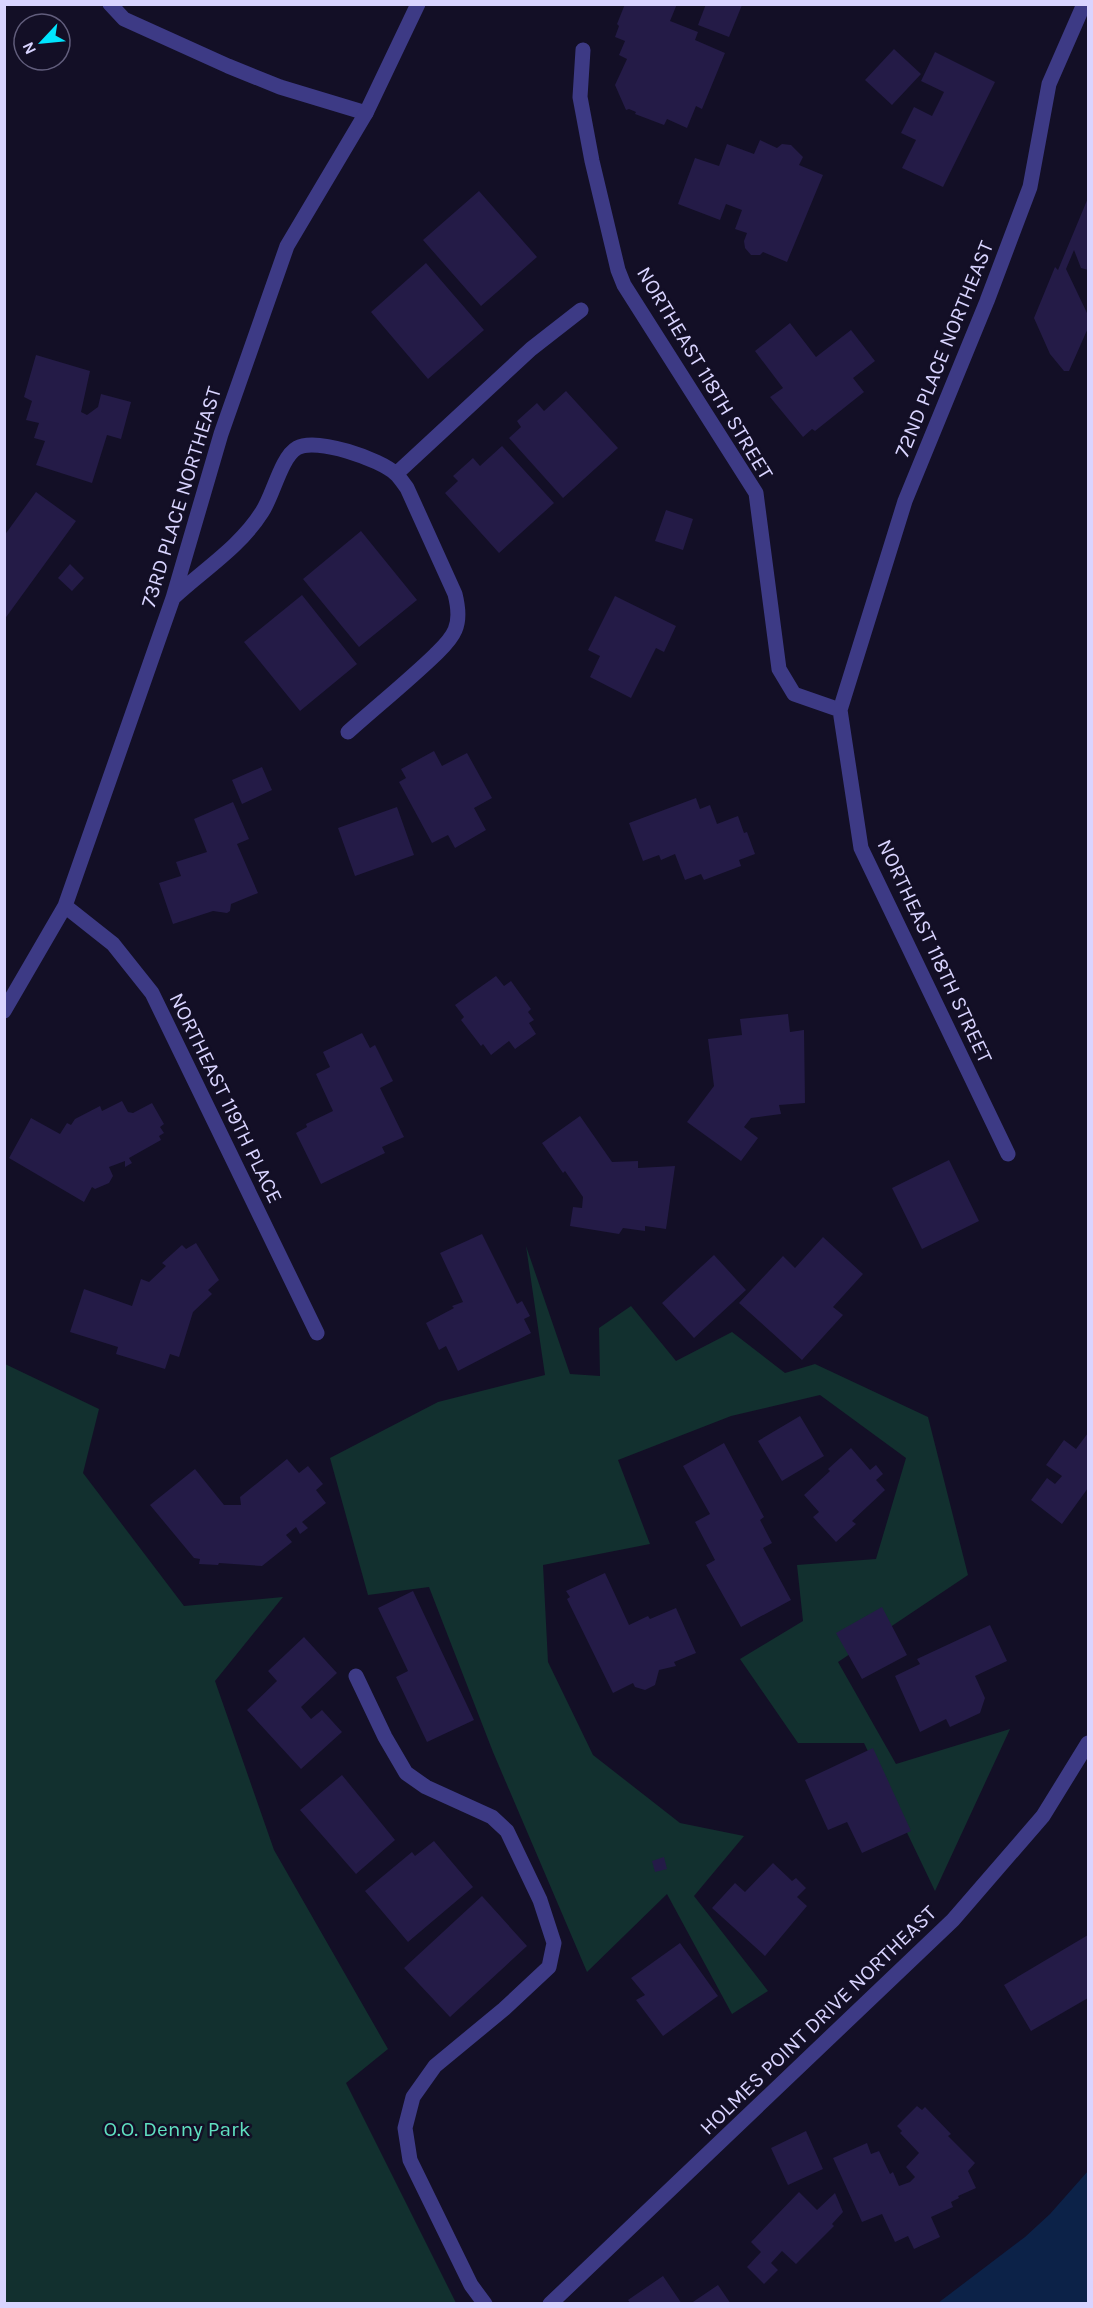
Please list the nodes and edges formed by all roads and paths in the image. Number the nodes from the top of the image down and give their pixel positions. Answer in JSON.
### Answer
{"nodes":[{"id":1,"x":110,"y":4,"type":"edge"},
{"id":2,"x":418,"y":4,"type":"edge"},
{"id":3,"x":1084,"y":4,"type":"edge"},
{"id":4,"x":583,"y":50,"type":"dead end"},
{"id":5,"x":366,"y":113,"type":"junction"},
{"id":6,"x":581,"y":309,"type":"dead end"},
{"id":7,"x":396,"y":474,"type":"junction"},
{"id":8,"x":173,"y":597,"type":"junction"},
{"id":9,"x":840,"y":710,"type":"junction"},
{"id":10,"x":348,"y":732,"type":"dead end"},
{"id":11,"x":65,"y":906,"type":"junction"},
{"id":12,"x":4,"y":1011,"type":"edge"},
{"id":13,"x":1008,"y":1154,"type":"dead end"},
{"id":14,"x":317,"y":1333,"type":"dead end"},
{"id":15,"x":356,"y":1676,"type":"dead end"},
{"id":16,"x":1089,"y":1743,"type":"edge"},
{"id":17,"x":486,"y":2304,"type":"edge"},
{"id":18,"x":550,"y":2304,"type":"edge"}],
"edges":[{"from":1,"to":5,"type":"street"},
{"from":2,"to":5,"type":"street","name":"73RD PLACE NORTHEAST"},
{"from":3,"to":9,"type":"street","name":"72ND PLACE NORTHEAST"},
{"from":4,"to":9,"type":"street","name":"NORTHEAST 118TH STREET"},
{"from":5,"to":8,"type":"street","name":"73RD PLACE NORTHEAST"},
{"from":6,"to":7,"type":"street"},
{"from":7,"to":8,"type":"street"},
{"from":7,"to":10,"type":"street"},
{"from":8,"to":11,"type":"street","name":"73RD PLACE NORTHEAST"},
{"from":9,"to":13,"type":"street","name":"NORTHEAST 118TH STREET"},
{"from":11,"to":12,"type":"street","name":"73RD PLACE NORTHEAST"},
{"from":11,"to":14,"type":"street","name":"NORTHEAST 119TH PLACE"},
{"from":15,"to":17,"type":"street"},
{"from":16,"to":18,"type":"street","name":"HOLMES POINT DRIVE NORTHEAST"}]}
